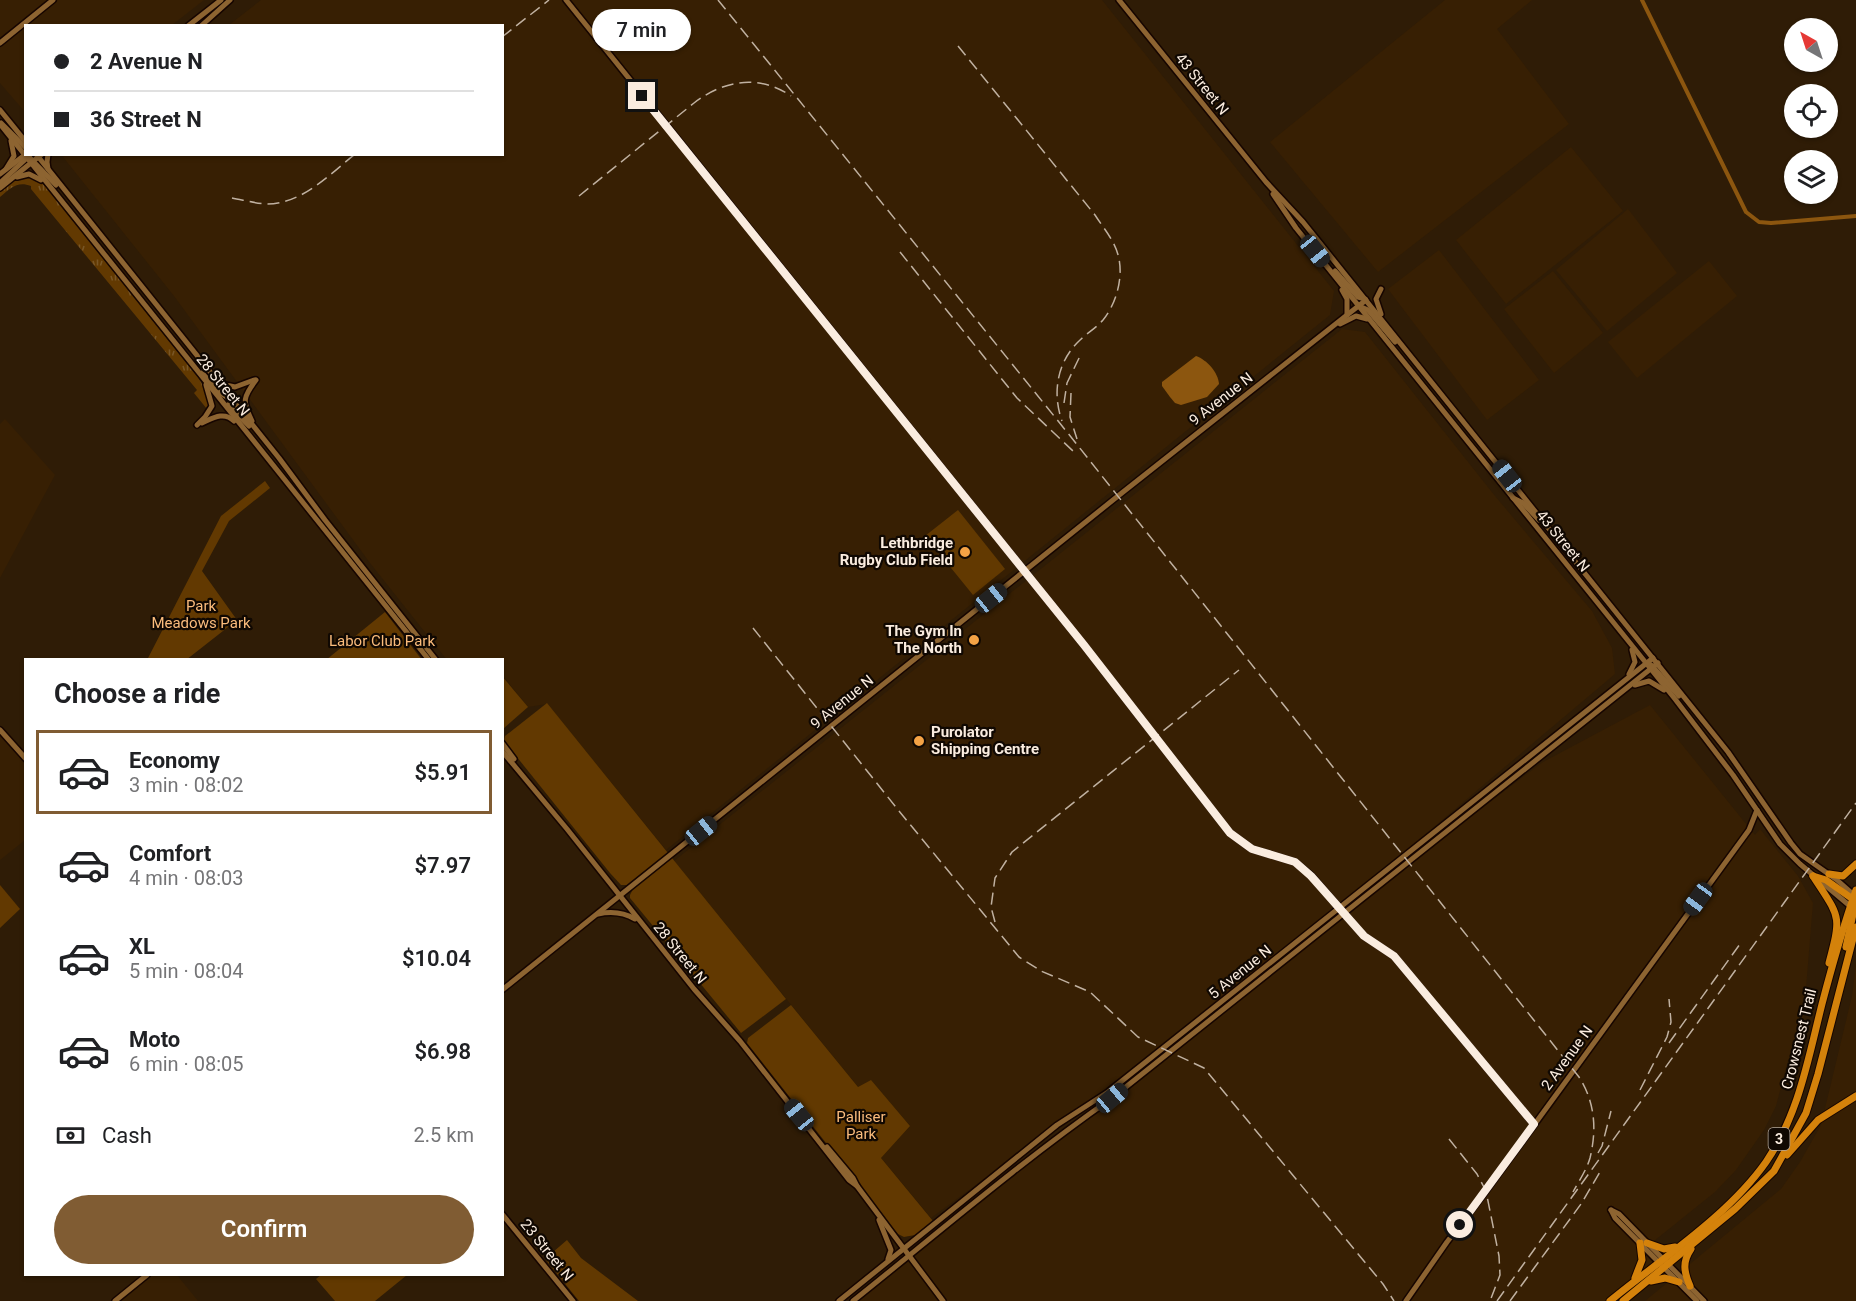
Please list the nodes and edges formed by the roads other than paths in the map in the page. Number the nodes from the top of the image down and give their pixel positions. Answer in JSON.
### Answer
{"nodes":[{"id":1,"x":52,"y":0,"type":"edge"},
{"id":2,"x":221,"y":0,"type":"edge"},
{"id":3,"x":230,"y":0,"type":"edge"},
{"id":4,"x":566,"y":0,"type":"edge"},
{"id":5,"x":1119,"y":0,"type":"edge"},
{"id":6,"x":191,"y":24,"type":"edge"},
{"id":7,"x":203,"y":24,"type":"edge"},
{"id":8,"x":0,"y":42,"type":"edge"},
{"id":9,"x":0,"y":110,"type":"edge"},
{"id":10,"x":0,"y":123,"type":"edge"},
{"id":11,"x":9,"y":136,"type":"junction"},
{"id":12,"x":24,"y":138,"type":"edge"},
{"id":13,"x":24,"y":148,"type":"edge"},
{"id":14,"x":24,"y":149,"type":"edge"},
{"id":15,"x":32,"y":156,"type":"edge"},
{"id":16,"x":48,"y":156,"type":"edge"},
{"id":17,"x":6,"y":169,"type":"junction"},
{"id":18,"x":49,"y":170,"type":"junction"},
{"id":19,"x":0,"y":174,"type":"edge"},
{"id":20,"x":1266,"y":182,"type":"junction"},
{"id":21,"x":1,"y":186,"type":"edge"},
{"id":22,"x":50,"y":186,"type":"junction"},
{"id":23,"x":76,"y":205,"type":"junction"},
{"id":24,"x":1315,"y":251,"type":"junction"},
{"id":25,"x":1338,"y":280,"type":"junction"},
{"id":26,"x":1381,"y":288,"type":"dead end"},
{"id":27,"x":1366,"y":300,"type":"junction"},
{"id":28,"x":1359,"y":306,"type":"junction"},
{"id":29,"x":1347,"y":315,"type":"junction"},
{"id":30,"x":1374,"y":324,"type":"junction"},
{"id":31,"x":1386,"y":324,"type":"junction"},
{"id":32,"x":1328,"y":330,"type":"junction"},
{"id":33,"x":180,"y":351,"type":"junction"},
{"id":34,"x":1414,"y":360,"type":"junction"},
{"id":35,"x":202,"y":377,"type":"junction"},
{"id":36,"x":218,"y":382,"type":"junction"},
{"id":37,"x":231,"y":399,"type":"junction"},
{"id":38,"x":224,"y":404,"type":"junction"},
{"id":39,"x":244,"y":430,"type":"junction"},
{"id":40,"x":256,"y":430,"type":"junction"},
{"id":41,"x":279,"y":458,"type":"junction"},
{"id":42,"x":1513,"y":498,"type":"junction"},
{"id":43,"x":1565,"y":548,"type":"junction"},
{"id":44,"x":1024,"y":571,"type":"junction"},
{"id":45,"x":1630,"y":645,"type":"junction"},
{"id":46,"x":427,"y":658,"type":"edge"},
{"id":47,"x":434,"y":658,"type":"edge"},
{"id":48,"x":1652,"y":664,"type":"junction"},
{"id":49,"x":1617,"y":687,"type":"junction"},
{"id":50,"x":1628,"y":688,"type":"junction"},
{"id":51,"x":1675,"y":699,"type":"junction"},
{"id":52,"x":0,"y":730,"type":"edge"},
{"id":53,"x":504,"y":746,"type":"edge"},
{"id":54,"x":504,"y":753,"type":"edge"},
{"id":55,"x":24,"y":757,"type":"edge"},
{"id":56,"x":532,"y":785,"type":"junction"},
{"id":57,"x":1757,"y":810,"type":"junction"},
{"id":58,"x":1767,"y":826,"type":"junction"},
{"id":59,"x":1749,"y":830,"type":"junction"},
{"id":60,"x":1856,"y":864,"type":"edge"},
{"id":61,"x":1829,"y":874,"type":"junction"},
{"id":62,"x":1813,"y":876,"type":"junction"},
{"id":63,"x":620,"y":897,"type":"junction"},
{"id":64,"x":1855,"y":902,"type":"edge"},
{"id":65,"x":1341,"y":910,"type":"junction"},
{"id":66,"x":597,"y":914,"type":"junction"},
{"id":67,"x":640,"y":922,"type":"junction"},
{"id":68,"x":1856,"y":927,"type":"edge"},
{"id":69,"x":504,"y":988,"type":"edge"},
{"id":70,"x":1838,"y":994,"type":"junction"},
{"id":71,"x":1822,"y":1004,"type":"junction"},
{"id":72,"x":1856,"y":1096,"type":"edge"},
{"id":73,"x":1534,"y":1124,"type":"junction"},
{"id":74,"x":1774,"y":1171,"type":"junction"},
{"id":75,"x":873,"y":1208,"type":"junction"},
{"id":76,"x":504,"y":1216,"type":"edge"},
{"id":77,"x":1683,"y":1242,"type":"junction"},
{"id":78,"x":1696,"y":1242,"type":"junction"},
{"id":79,"x":1644,"y":1243,"type":"junction"},
{"id":80,"x":902,"y":1248,"type":"junction"},
{"id":81,"x":908,"y":1257,"type":"junction"},
{"id":82,"x":885,"y":1263,"type":"junction"},
{"id":83,"x":1664,"y":1263,"type":"junction"},
{"id":84,"x":146,"y":1276,"type":"edge"},
{"id":85,"x":1678,"y":1282,"type":"junction"},
{"id":86,"x":1643,"y":1285,"type":"junction"},
{"id":87,"x":1690,"y":1286,"type":"junction"},
{"id":88,"x":1626,"y":1288,"type":"junction"},
{"id":89,"x":115,"y":1301,"type":"edge"},
{"id":90,"x":573,"y":1301,"type":"edge"},
{"id":91,"x":839,"y":1301,"type":"edge"},
{"id":92,"x":853,"y":1301,"type":"edge"},
{"id":93,"x":943,"y":1301,"type":"edge"},
{"id":94,"x":1407,"y":1301,"type":"edge"},
{"id":95,"x":1610,"y":1301,"type":"edge"},
{"id":96,"x":1623,"y":1301,"type":"edge"},
{"id":97,"x":1697,"y":1301,"type":"edge"},
{"id":98,"x":1704,"y":1301,"type":"edge"}],
"edges":[{"from":1,"to":8,"type":"main road"},
{"from":2,"to":6,"type":"main road"},
{"from":3,"to":7,"type":"main road"},
{"from":4,"to":44,"type":"main road"},
{"from":5,"to":20,"type":"main road","name":"43 Street N"},
{"from":9,"to":12,"type":"main road"},
{"from":10,"to":11,"type":"main road","name":"28 Street N"},
{"from":10,"to":13,"type":"main road"},
{"from":11,"to":14,"type":"main road","name":"28 Street N"},
{"from":11,"to":17,"type":"main road"},
{"from":15,"to":17,"type":"main road"},
{"from":15,"to":18,"type":"main road","name":"28 Street N"},
{"from":15,"to":21,"type":"main road"},
{"from":15,"to":22,"type":"main road","name":"28 Street N"},
{"from":15,"to":23,"type":"main road"},
{"from":16,"to":18,"type":"main road"},
{"from":17,"to":19,"type":"main road"},
{"from":18,"to":23,"type":"main road","name":"28 Street N"},
{"from":20,"to":24,"type":"main road","name":"43 Street N"},
{"from":20,"to":27,"type":"main road","name":"43 Street N"},
{"from":21,"to":22,"type":"main road"},
{"from":22,"to":33,"type":"main road","name":"28 Street N"},
{"from":23,"to":36,"type":"main road","name":"28 Street N"},
{"from":24,"to":25,"type":"main road","name":"43 Street N"},
{"from":24,"to":27,"type":"main road"},
{"from":25,"to":28,"type":"main road","name":"43 Street N"},
{"from":25,"to":29,"type":"main road"},
{"from":26,"to":31,"type":"main road"},
{"from":27,"to":28,"type":"main road","name":"9 Avenue N"},
{"from":27,"to":31,"type":"main road","name":"43 Street N"},
{"from":28,"to":29,"type":"main road","name":"9 Avenue N"},
{"from":28,"to":30,"type":"main road","name":"43 Street N"},
{"from":28,"to":34,"type":"main road"},
{"from":29,"to":32,"type":"main road","name":"9 Avenue N"},
{"from":30,"to":32,"type":"main road"},
{"from":30,"to":42,"type":"main road","name":"43 Street N"},
{"from":31,"to":34,"type":"main road","name":"43 Street N"},
{"from":32,"to":44,"type":"main road","name":"9 Avenue N"},
{"from":33,"to":35,"type":"main road","name":"28 Street N"},
{"from":33,"to":37,"type":"main road"},
{"from":34,"to":43,"type":"main road","name":"43 Street N"},
{"from":35,"to":38,"type":"main road","name":"28 Street N"},
{"from":35,"to":39,"type":"main road"},
{"from":36,"to":37,"type":"main road","name":"28 Street N"},
{"from":36,"to":40,"type":"main road"},
{"from":37,"to":40,"type":"main road","name":"28 Street N"},
{"from":38,"to":39,"type":"main road","name":"28 Street N"},
{"from":38,"to":41,"type":"main road"},
{"from":39,"to":46,"type":"main road","name":"28 Street N"},
{"from":40,"to":41,"type":"main road","name":"28 Street N"},
{"from":41,"to":47,"type":"main road","name":"28 Street N"},
{"from":42,"to":43,"type":"main road"},
{"from":42,"to":45,"type":"main road","name":"43 Street N"},
{"from":43,"to":48,"type":"main road","name":"43 Street N"},
{"from":44,"to":63,"type":"main road","name":"9 Avenue N"},
{"from":44,"to":65,"type":"main road"},
{"from":45,"to":48,"type":"main road","name":"43 Street N"},
{"from":45,"to":49,"type":"main road"},
{"from":48,"to":49,"type":"main road","name":"5 Avenue N"},
{"from":48,"to":50,"type":"main road","name":"5 Avenue N"},
{"from":48,"to":51,"type":"main road","name":"43 Street N"},
{"from":48,"to":61,"type":"main road","name":"43 Street N"},
{"from":49,"to":65,"type":"main road","name":"5 Avenue N"},
{"from":50,"to":51,"type":"main road"},
{"from":50,"to":65,"type":"main road","name":"5 Avenue N"},
{"from":51,"to":57,"type":"main road","name":"43 Street N"},
{"from":52,"to":55,"type":"main road"},
{"from":53,"to":56,"type":"main road","name":"28 Street N"},
{"from":54,"to":56,"type":"main road","name":"28 Street N"},
{"from":56,"to":63,"type":"main road","name":"28 Street N"},
{"from":57,"to":58,"type":"main road","name":"43 Street N"},
{"from":57,"to":59,"type":"main road","name":"2 Avenue N"},
{"from":58,"to":59,"type":"main road"},
{"from":58,"to":62,"type":"main road","name":"43 Street N"},
{"from":59,"to":73,"type":"main road","name":"2 Avenue N"},
{"from":60,"to":61,"type":"highway"},
{"from":61,"to":64,"type":"main road","name":"43 Street N"},
{"from":62,"to":64,"type":"highway"},
{"from":62,"to":71,"type":"highway"},
{"from":63,"to":66,"type":"main road","name":"9 Avenue N"},
{"from":63,"to":67,"type":"main road","name":"28 Street N"},
{"from":64,"to":70,"type":"highway"},
{"from":64,"to":71,"type":"highway","name":"Crowsnest Trail","number":"3"},
{"from":65,"to":73,"type":"main road"},
{"from":65,"to":80,"type":"main road","name":"5 Avenue N"},
{"from":65,"to":81,"type":"main road","name":"5 Avenue N"},
{"from":66,"to":67,"type":"main road"},
{"from":66,"to":69,"type":"main road","name":"9 Avenue N"},
{"from":67,"to":75,"type":"main road","name":"28 Street N"},
{"from":68,"to":70,"type":"highway","name":"Crowsnest Trail","number":"3"},
{"from":70,"to":74,"type":"highway","name":"Crowsnest Trail","number":"3"},
{"from":71,"to":77,"type":"highway","name":"Crowsnest Trail","number":"3"},
{"from":72,"to":74,"type":"highway"},
{"from":73,"to":94,"type":"main road","name":"2 Avenue N"},
{"from":74,"to":78,"type":"highway","name":"Crowsnest Trail","number":"3"},
{"from":75,"to":80,"type":"main road","name":"28 Street N"},
{"from":75,"to":82,"type":"main road"},
{"from":76,"to":90,"type":"main road","name":"23 Street N"},
{"from":77,"to":79,"type":"highway"},
{"from":77,"to":83,"type":"highway","name":"Crowsnest Trail","number":"3"},
{"from":78,"to":83,"type":"highway","name":"Crowsnest Trail","number":"3"},
{"from":78,"to":87,"type":"highway"},
{"from":79,"to":79,"type":"main road"},
{"from":79,"to":83,"type":"main road"},
{"from":79,"to":88,"type":"highway"},
{"from":80,"to":81,"type":"main road","name":"28 Street N"},
{"from":80,"to":82,"type":"main road","name":"5 Avenue N"},
{"from":81,"to":92,"type":"main road","name":"5 Avenue N"},
{"from":81,"to":93,"type":"main road","name":"28 Street N"},
{"from":82,"to":91,"type":"main road","name":"5 Avenue N"},
{"from":83,"to":85,"type":"main road"},
{"from":83,"to":86,"type":"highway","name":"Crowsnest Trail","number":"3"},
{"from":83,"to":87,"type":"main road"},
{"from":83,"to":88,"type":"highway","name":"Crowsnest Trail","number":"3"},
{"from":84,"to":89,"type":"main road"},
{"from":85,"to":86,"type":"highway"},
{"from":85,"to":97,"type":"main road"},
{"from":86,"to":96,"type":"highway","name":"Crowsnest Trail","number":"3"},
{"from":87,"to":98,"type":"main road"},
{"from":88,"to":95,"type":"highway","name":"Crowsnest Trail","number":"3"}]}
